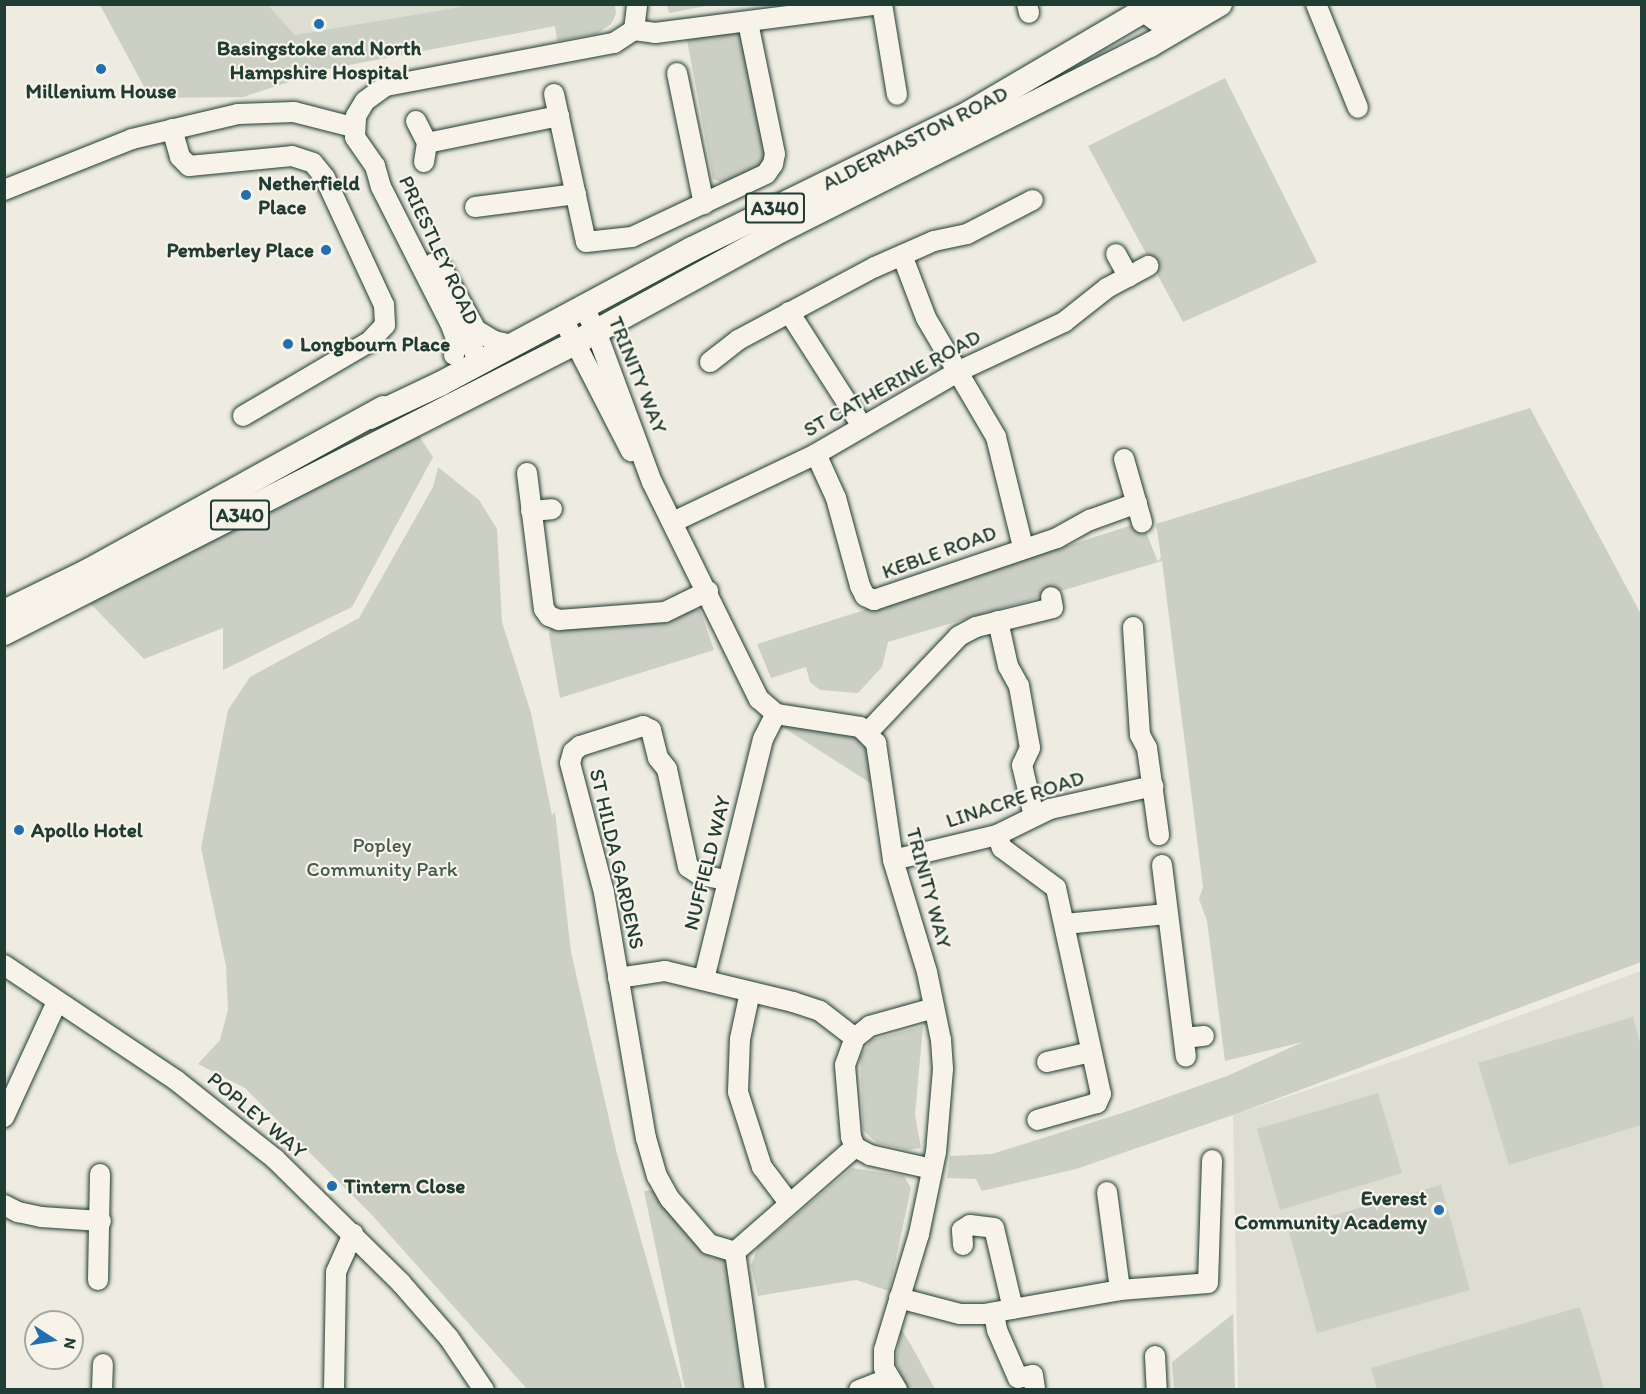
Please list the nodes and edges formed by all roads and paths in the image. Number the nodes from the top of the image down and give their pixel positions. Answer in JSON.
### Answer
{"nodes":[{"id":1,"x":627,"y":4,"type":"edge"},
{"id":2,"x":881,"y":4,"type":"edge"},
{"id":3,"x":1118,"y":4,"type":"edge"},
{"id":4,"x":1187,"y":4,"type":"edge"},
{"id":5,"x":1220,"y":4,"type":"edge"},
{"id":6,"x":1316,"y":4,"type":"edge"},
{"id":7,"x":1145,"y":6,"type":"edge"},
{"id":8,"x":636,"y":19,"type":"edge"},
{"id":9,"x":748,"y":22,"type":"junction"},
{"id":10,"x":1150,"y":45,"type":"junction"},
{"id":11,"x":677,"y":73,"type":"dead end"},
{"id":12,"x":554,"y":94,"type":"dead end"},
{"id":13,"x":897,"y":95,"type":"dead end"},
{"id":14,"x":1358,"y":108,"type":"dead end"},
{"id":15,"x":969,"y":113,"type":"junction"},
{"id":16,"x":559,"y":116,"type":"junction"},
{"id":17,"x":416,"y":121,"type":"dead end"},
{"id":18,"x":353,"y":127,"type":"junction"},
{"id":19,"x":172,"y":129,"type":"junction"},
{"id":20,"x":375,"y":166,"type":"junction"},
{"id":21,"x":4,"y":190,"type":"edge"},
{"id":22,"x":576,"y":194,"type":"junction"},
{"id":23,"x":1033,"y":200,"type":"dead end"},
{"id":24,"x":704,"y":204,"type":"junction"},
{"id":25,"x":475,"y":207,"type":"dead end"},
{"id":26,"x":1116,"y":254,"type":"dead end"},
{"id":27,"x":902,"y":255,"type":"junction"},
{"id":28,"x":434,"y":263,"type":"junction"},
{"id":29,"x":1148,"y":266,"type":"dead end"},
{"id":30,"x":1128,"y":277,"type":"junction"},
{"id":31,"x":572,"y":311,"type":"junction"},
{"id":32,"x":789,"y":312,"type":"junction"},
{"id":33,"x":596,"y":331,"type":"junction"},
{"id":34,"x":575,"y":343,"type":"junction"},
{"id":35,"x":511,"y":345,"type":"junction"},
{"id":36,"x":454,"y":355,"type":"junction"},
{"id":37,"x":478,"y":362,"type":"junction"},
{"id":38,"x":710,"y":362,"type":"dead end"},
{"id":39,"x":959,"y":371,"type":"junction"},
{"id":40,"x":474,"y":394,"type":"junction"},
{"id":41,"x":243,"y":416,"type":"dead end"},
{"id":42,"x":370,"y":417,"type":"junction"},
{"id":43,"x":862,"y":426,"type":"junction"},
{"id":44,"x":816,"y":454,"type":"junction"},
{"id":45,"x":1124,"y":459,"type":"dead end"},
{"id":46,"x":644,"y":464,"type":"junction"},
{"id":47,"x":527,"y":473,"type":"dead end"},
{"id":48,"x":552,"y":509,"type":"dead end"},
{"id":49,"x":531,"y":511,"type":"junction"},
{"id":50,"x":673,"y":522,"type":"junction"},
{"id":51,"x":1023,"y":547,"type":"junction"},
{"id":52,"x":708,"y":591,"type":"junction"},
{"id":53,"x":1051,"y":597,"type":"dead end"},
{"id":54,"x":4,"y":612,"type":"edge"},
{"id":55,"x":998,"y":621,"type":"junction"},
{"id":56,"x":4,"y":633,"type":"edge"},
{"id":57,"x":1140,"y":635,"type":"dead end"},
{"id":58,"x":776,"y":714,"type":"junction"},
{"id":59,"x":868,"y":732,"type":"junction"},
{"id":60,"x":1153,"y":786,"type":"junction"},
{"id":61,"x":1034,"y":816,"type":"junction"},
{"id":62,"x":997,"y":835,"type":"junction"},
{"id":63,"x":1159,"y":835,"type":"dead end"},
{"id":64,"x":892,"y":860,"type":"junction"},
{"id":65,"x":1162,"y":866,"type":"dead end"},
{"id":66,"x":726,"y":880,"type":"junction"},
{"id":67,"x":1167,"y":914,"type":"junction"},
{"id":68,"x":1065,"y":924,"type":"junction"},
{"id":69,"x":4,"y":965,"type":"edge"},
{"id":70,"x":618,"y":978,"type":"junction"},
{"id":71,"x":704,"y":979,"type":"junction"},
{"id":72,"x":750,"y":992,"type":"junction"},
{"id":73,"x":57,"y":1002,"type":"junction"},
{"id":74,"x":934,"y":1008,"type":"junction"},
{"id":75,"x":1204,"y":1036,"type":"dead end"},
{"id":76,"x":855,"y":1038,"type":"junction"},
{"id":77,"x":1091,"y":1052,"type":"junction"},
{"id":78,"x":1047,"y":1062,"type":"dead end"},
{"id":79,"x":6,"y":1108,"type":"edge"},
{"id":80,"x":1037,"y":1120,"type":"dead end"},
{"id":81,"x":855,"y":1148,"type":"junction"},
{"id":82,"x":1212,"y":1160,"type":"dead end"},
{"id":83,"x":932,"y":1169,"type":"junction"},
{"id":84,"x":100,"y":1174,"type":"dead end"},
{"id":85,"x":1107,"y":1192,"type":"dead end"},
{"id":86,"x":790,"y":1204,"type":"junction"},
{"id":87,"x":4,"y":1205,"type":"edge"},
{"id":88,"x":101,"y":1221,"type":"junction"},
{"id":89,"x":353,"y":1234,"type":"junction"},
{"id":90,"x":963,"y":1245,"type":"dead end"},
{"id":91,"x":735,"y":1252,"type":"junction"},
{"id":92,"x":98,"y":1280,"type":"dead end"},
{"id":93,"x":1120,"y":1290,"type":"junction"},
{"id":94,"x":899,"y":1298,"type":"junction"},
{"id":95,"x":1013,"y":1309,"type":"junction"},
{"id":96,"x":994,"y":1313,"type":"junction"},
{"id":97,"x":449,"y":1338,"type":"junction"},
{"id":98,"x":1155,"y":1356,"type":"dead end"},
{"id":99,"x":105,"y":1364,"type":"dead end"},
{"id":100,"x":893,"y":1384,"type":"edge"},
{"id":101,"x":102,"y":1389,"type":"edge"},
{"id":102,"x":334,"y":1389,"type":"edge"},
{"id":103,"x":484,"y":1389,"type":"edge"},
{"id":104,"x":498,"y":1389,"type":"edge"},
{"id":105,"x":755,"y":1389,"type":"edge"},
{"id":106,"x":859,"y":1389,"type":"edge"},
{"id":107,"x":1035,"y":1389,"type":"edge"},
{"id":108,"x":1158,"y":1389,"type":"edge"}],
"edges":[{"from":1,"to":8,"type":"street"},
{"from":2,"to":9,"type":"street"},
{"from":2,"to":13,"type":"street"},
{"from":3,"to":15,"type":"main road","number":"A340"},
{"from":4,"to":7,"type":"main road"},
{"from":5,"to":10,"type":"main road","name":"ALDERMASTON ROAD","number":"A340"},
{"from":6,"to":14,"type":"street"},
{"from":7,"to":10,"type":"main road"},
{"from":7,"to":15,"type":"main road","name":"ALDERMASTON ROAD","number":"A340"},
{"from":8,"to":9,"type":"street"},
{"from":8,"to":18,"type":"street"},
{"from":9,"to":24,"type":"street"},
{"from":10,"to":33,"type":"main road","name":"ALDERMASTON ROAD","number":"A340"},
{"from":11,"to":24,"type":"street"},
{"from":12,"to":16,"type":"street"},
{"from":15,"to":31,"type":"main road","name":"ALDERMASTON ROAD","number":"A340"},
{"from":16,"to":17,"type":"street"},
{"from":16,"to":22,"type":"street"},
{"from":18,"to":19,"type":"street"},
{"from":18,"to":20,"type":"street","name":"PRIESTLEY ROAD"},
{"from":19,"to":21,"type":"street"},
{"from":19,"to":41,"type":"street"},
{"from":20,"to":28,"type":"street","name":"PRIESTLEY ROAD"},
{"from":20,"to":36,"type":"street","name":"PRIESTLEY ROAD"},
{"from":22,"to":24,"type":"street"},
{"from":22,"to":25,"type":"street"},
{"from":23,"to":27,"type":"street"},
{"from":26,"to":30,"type":"street"},
{"from":27,"to":32,"type":"street"},
{"from":27,"to":39,"type":"street"},
{"from":28,"to":35,"type":"street","name":"PRIESTLEY ROAD"},
{"from":28,"to":37,"type":"street","name":"PRIESTLEY ROAD"},
{"from":29,"to":30,"type":"street","name":"ST CATHERINE ROAD"},
{"from":30,"to":39,"type":"street","name":"ST CATHERINE ROAD"},
{"from":31,"to":33,"type":"street","name":"TRINITY WAY"},
{"from":31,"to":34,"type":"street","name":"TRINITY WAY"},
{"from":31,"to":35,"type":"main road","name":"ALDERMASTON ROAD","number":"A340"},
{"from":32,"to":38,"type":"street"},
{"from":32,"to":43,"type":"street"},
{"from":33,"to":34,"type":"main road","name":"ALDERMASTON ROAD","number":"A340"},
{"from":33,"to":46,"type":"street","name":"TRINITY WAY"},
{"from":34,"to":37,"type":"main road","name":"ALDERMASTON ROAD","number":"A340"},
{"from":34,"to":40,"type":"main road","name":"ALDERMASTON ROAD","number":"A340"},
{"from":34,"to":46,"type":"street","name":"TRINITY WAY"},
{"from":35,"to":37,"type":"main road","name":"ALDERMASTON ROAD","number":"A340"},
{"from":36,"to":37,"type":"main road","name":"ALDERMASTON ROAD","number":"A340"},
{"from":36,"to":42,"type":"main road","name":"ALDERMASTON ROAD","number":"A340"},
{"from":37,"to":40,"type":"main road"},
{"from":37,"to":42,"type":"main road","name":"ALDERMASTON ROAD","number":"A340"},
{"from":39,"to":43,"type":"street","name":"ST CATHERINE ROAD"},
{"from":39,"to":51,"type":"street"},
{"from":40,"to":56,"type":"main road","name":"ALDERMASTON ROAD","number":"A340"},
{"from":42,"to":54,"type":"main road","name":"ALDERMASTON ROAD","number":"A340"},
{"from":43,"to":44,"type":"street","name":"ST CATHERINE ROAD"},
{"from":44,"to":50,"type":"street","name":"ST CATHERINE ROAD"},
{"from":44,"to":51,"type":"street","name":"KEBLE ROAD"},
{"from":45,"to":51,"type":"street","name":"KEBLE ROAD"},
{"from":46,"to":50,"type":"street","name":"TRINITY WAY"},
{"from":47,"to":49,"type":"street"},
{"from":48,"to":49,"type":"street"},
{"from":49,"to":52,"type":"street"},
{"from":50,"to":52,"type":"street","name":"TRINITY WAY"},
{"from":52,"to":58,"type":"street","name":"TRINITY WAY"},
{"from":53,"to":55,"type":"street"},
{"from":55,"to":59,"type":"street"},
{"from":55,"to":61,"type":"street"},
{"from":57,"to":60,"type":"street"},
{"from":58,"to":59,"type":"street"},
{"from":58,"to":66,"type":"street","name":"NUFFIELD WAY"},
{"from":59,"to":64,"type":"street","name":"TRINITY WAY"},
{"from":60,"to":61,"type":"street","name":"LINACRE ROAD"},
{"from":60,"to":63,"type":"street"},
{"from":61,"to":62,"type":"street","name":"LINACRE ROAD"},
{"from":62,"to":64,"type":"street","name":"LINACRE ROAD"},
{"from":62,"to":68,"type":"street"},
{"from":64,"to":74,"type":"street","name":"TRINITY WAY"},
{"from":65,"to":67,"type":"street"},
{"from":66,"to":70,"type":"street","name":"ST HILDA GARDENS"},
{"from":66,"to":71,"type":"street","name":"NUFFIELD WAY"},
{"from":67,"to":68,"type":"street"},
{"from":67,"to":75,"type":"street"},
{"from":68,"to":77,"type":"street"},
{"from":69,"to":73,"type":"street","name":"POPLEY WAY"},
{"from":70,"to":71,"type":"street","name":"ST HILDA GARDENS"},
{"from":70,"to":91,"type":"street"},
{"from":71,"to":72,"type":"street"},
{"from":72,"to":76,"type":"street"},
{"from":72,"to":86,"type":"street"},
{"from":73,"to":79,"type":"street"},
{"from":73,"to":89,"type":"street","name":"POPLEY WAY"},
{"from":74,"to":76,"type":"street"},
{"from":74,"to":83,"type":"street","name":"TRINITY WAY"},
{"from":76,"to":81,"type":"street"},
{"from":77,"to":78,"type":"street"},
{"from":77,"to":80,"type":"street"},
{"from":81,"to":83,"type":"street"},
{"from":81,"to":86,"type":"street"},
{"from":82,"to":93,"type":"street"},
{"from":83,"to":94,"type":"street","name":"TRINITY WAY"},
{"from":84,"to":88,"type":"street"},
{"from":85,"to":93,"type":"street"},
{"from":86,"to":91,"type":"street"},
{"from":87,"to":88,"type":"street"},
{"from":88,"to":92,"type":"street"},
{"from":89,"to":97,"type":"street","name":"POPLEY WAY"},
{"from":89,"to":102,"type":"street"},
{"from":90,"to":95,"type":"street"},
{"from":91,"to":105,"type":"street"},
{"from":93,"to":95,"type":"street"},
{"from":94,"to":96,"type":"street"},
{"from":94,"to":100,"type":"street","name":"TRINITY WAY"},
{"from":95,"to":96,"type":"street"},
{"from":96,"to":107,"type":"street"},
{"from":97,"to":103,"type":"street","name":"POPLEY WAY"},
{"from":97,"to":104,"type":"street","name":"POPLEY WAY"},
{"from":98,"to":108,"type":"street"},
{"from":99,"to":101,"type":"street"},
{"from":100,"to":106,"type":"street"}]}
